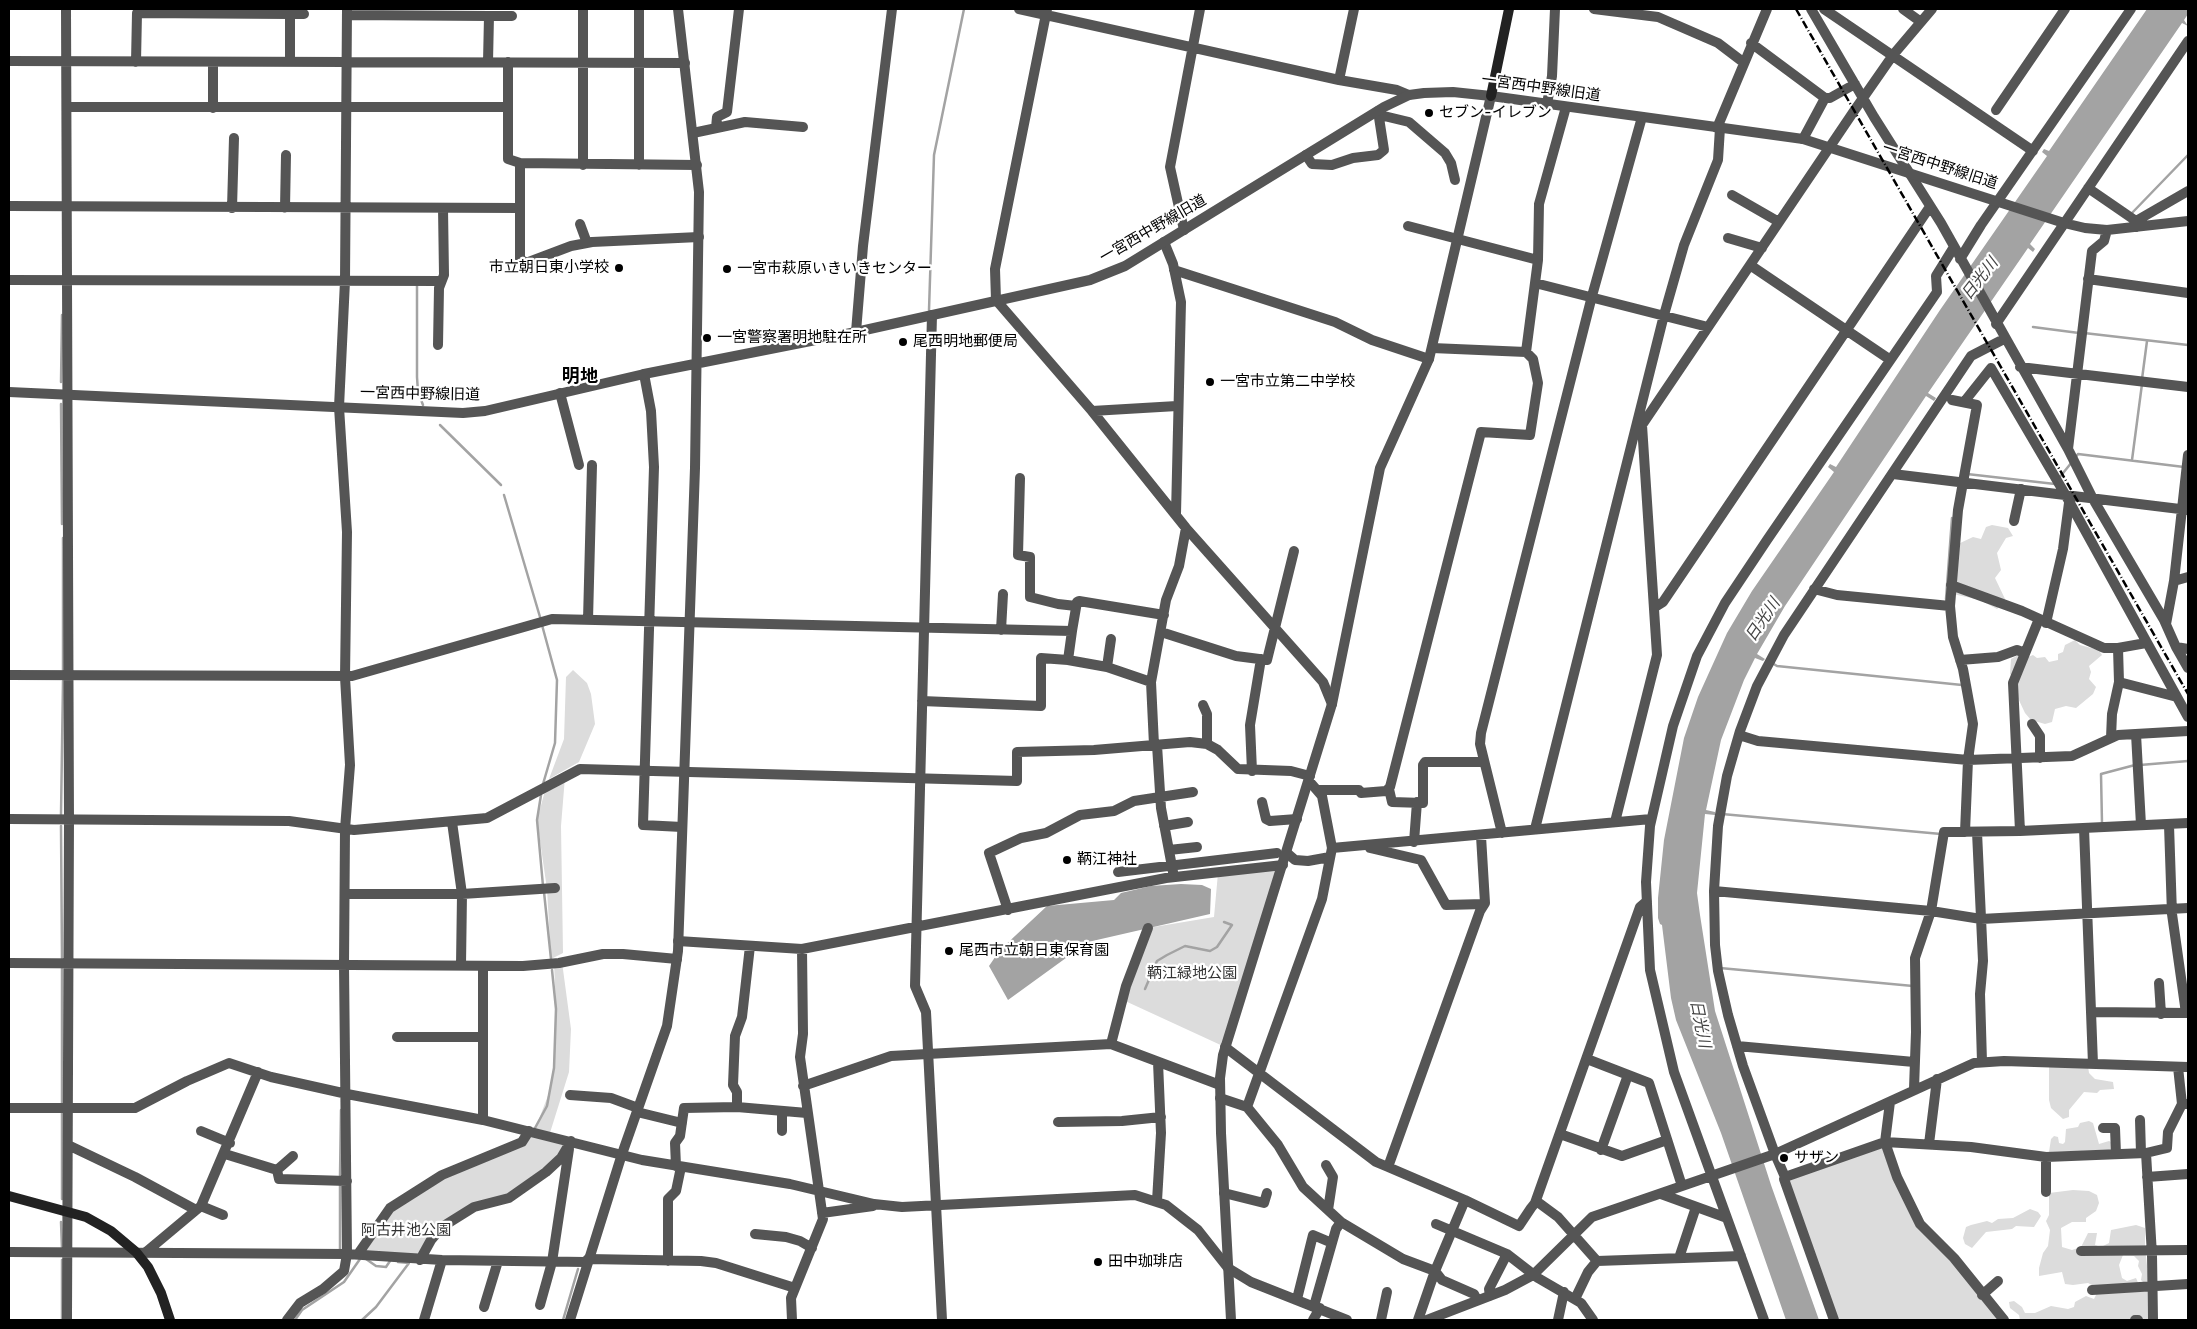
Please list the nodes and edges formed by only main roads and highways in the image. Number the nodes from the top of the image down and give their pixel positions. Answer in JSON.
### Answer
{"nodes":[{"id":1,"x":1509,"y":9,"type":"edge"},
{"id":2,"x":1492,"y":96,"type":"road end"},
{"id":3,"x":9,"y":1196,"type":"edge"},
{"id":4,"x":170,"y":1320,"type":"edge"}],
"edges":[{"from":1,"to":2,"type":"main road"},
{"from":3,"to":4,"type":"main road"}]}
